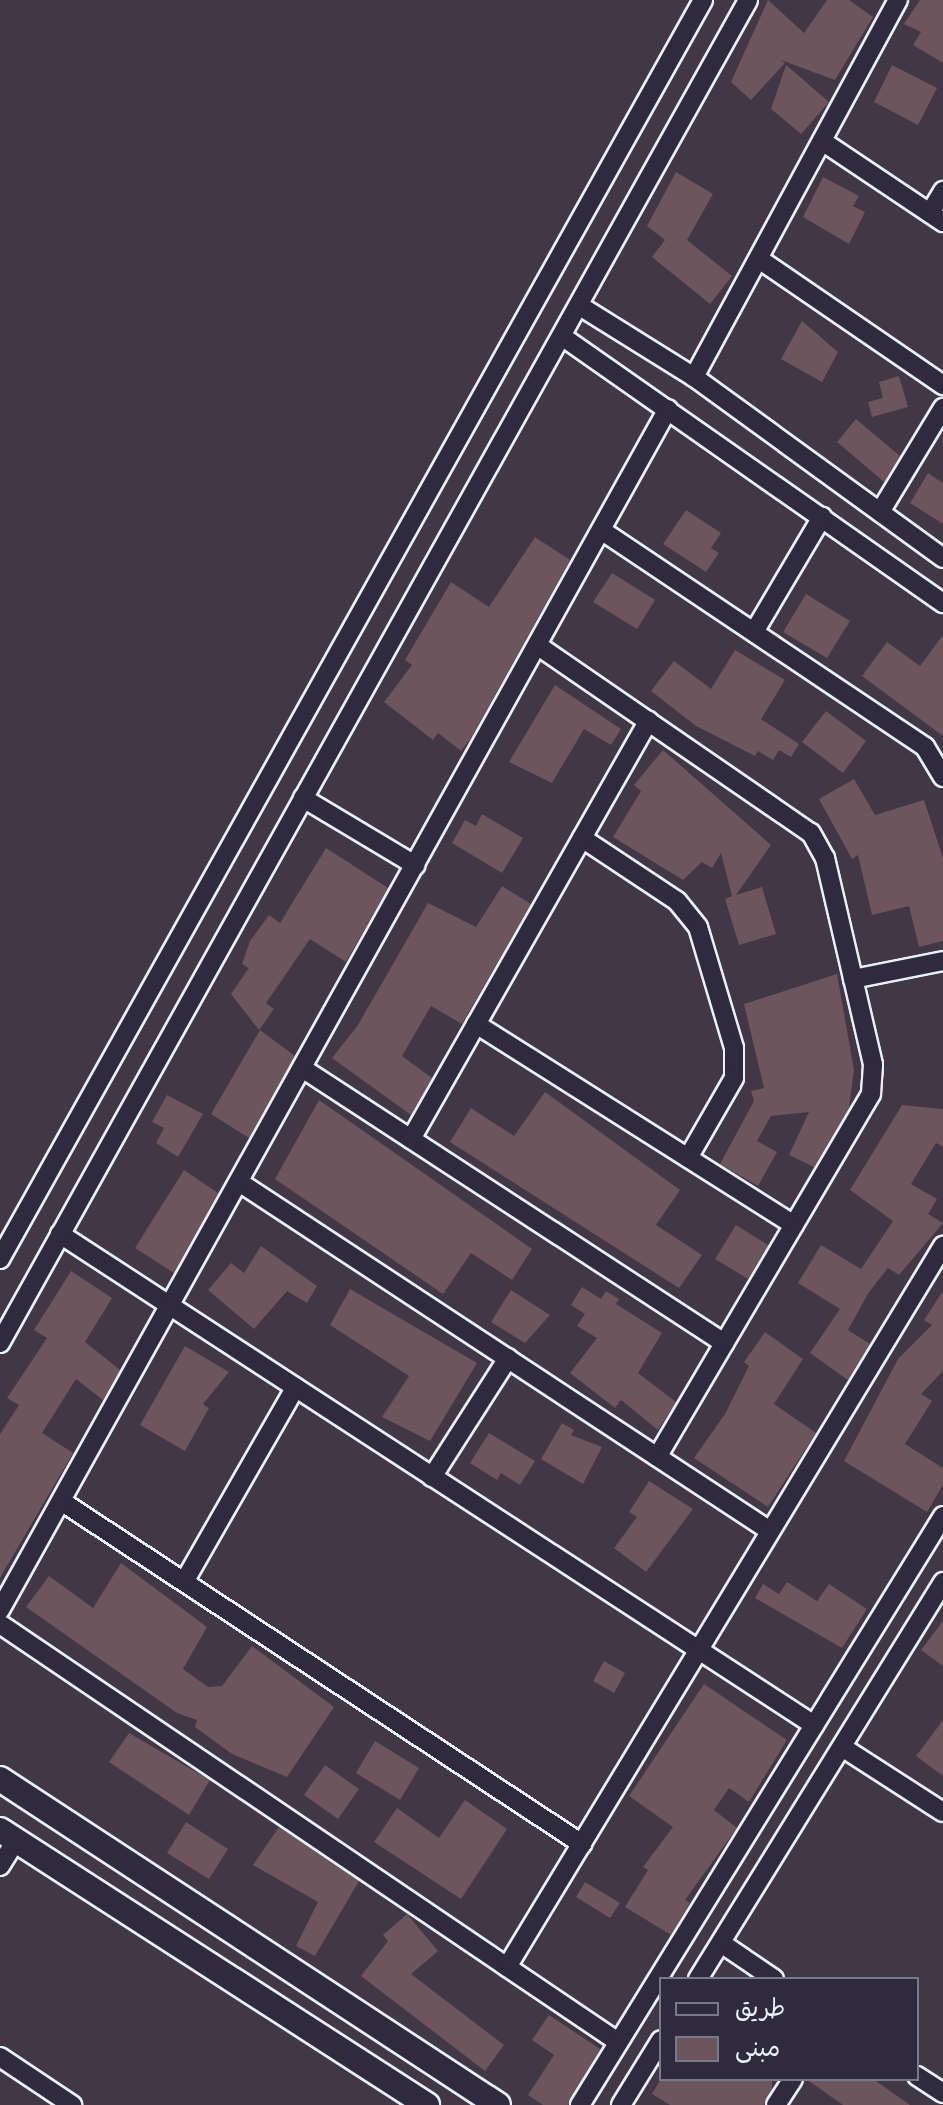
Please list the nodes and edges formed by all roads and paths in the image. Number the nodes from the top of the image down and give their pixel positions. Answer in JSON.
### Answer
{"nodes":[{"id":1,"x":703,"y":0,"type":"edge"},
{"id":2,"x":748,"y":0,"type":"edge"},
{"id":3,"x":898,"y":0,"type":"edge"},
{"id":4,"x":822,"y":141,"type":"junction"},
{"id":5,"x":943,"y":191,"type":"edge"},
{"id":6,"x":937,"y":218,"type":"edge"},
{"id":7,"x":759,"y":259,"type":"junction"},
{"id":8,"x":580,"y":306,"type":"junction"},
{"id":9,"x":563,"y":337,"type":"junction"},
{"id":10,"x":694,"y":377,"type":"junction"},
{"id":11,"x":943,"y":385,"type":"edge"},
{"id":12,"x":943,"y":408,"type":"edge"},
{"id":13,"x":668,"y":409,"type":"junction"},
{"id":14,"x":880,"y":512,"type":"junction"},
{"id":15,"x":822,"y":517,"type":"junction"},
{"id":16,"x":601,"y":530,"type":"junction"},
{"id":17,"x":943,"y":558,"type":"edge"},
{"id":18,"x":943,"y":603,"type":"edge"},
{"id":19,"x":754,"y":632,"type":"junction"},
{"id":20,"x":537,"y":645,"type":"junction"},
{"id":21,"x":648,"y":721,"type":"junction"},
{"id":22,"x":943,"y":777,"type":"edge"},
{"id":23,"x":303,"y":798,"type":"junction"},
{"id":24,"x":582,"y":838,"type":"junction"},
{"id":25,"x":415,"y":865,"type":"junction"},
{"id":26,"x":943,"y":961,"type":"edge"},
{"id":27,"x":853,"y":979,"type":"junction"},
{"id":28,"x":476,"y":1024,"type":"junction"},
{"id":29,"x":302,"y":1068,"type":"junction"},
{"id":30,"x":411,"y":1139,"type":"junction"},
{"id":31,"x":688,"y":1158,"type":"junction"},
{"id":32,"x":239,"y":1182,"type":"junction"},
{"id":33,"x":794,"y":1225,"type":"junction"},
{"id":34,"x":60,"y":1234,"type":"junction"},
{"id":35,"x":941,"y":1252,"type":"edge"},
{"id":36,"x":0,"y":1259,"type":"edge"},
{"id":37,"x":170,"y":1306,"type":"junction"},
{"id":38,"x":0,"y":1343,"type":"edge"},
{"id":39,"x":724,"y":1343,"type":"junction"},
{"id":40,"x":508,"y":1358,"type":"junction"},
{"id":41,"x":295,"y":1388,"type":"junction"},
{"id":42,"x":657,"y":1457,"type":"junction"},
{"id":43,"x":432,"y":1477,"type":"junction"},
{"id":44,"x":61,"y":1501,"type":"junction"},
{"id":45,"x":943,"y":1516,"type":"edge"},
{"id":46,"x":770,"y":1531,"type":"junction"},
{"id":47,"x":184,"y":1582,"type":"junction"},
{"id":48,"x":943,"y":1582,"type":"edge"},
{"id":49,"x":0,"y":1610,"type":"edge"},
{"id":50,"x":0,"y":1624,"type":"edge"},
{"id":51,"x":698,"y":1650,"type":"junction"},
{"id":52,"x":814,"y":1725,"type":"junction"},
{"id":53,"x":842,"y":1747,"type":"junction"},
{"id":54,"x":0,"y":1779,"type":"edge"},
{"id":55,"x":943,"y":1812,"type":"edge"},
{"id":56,"x":8,"y":1835,"type":"edge"},
{"id":57,"x":582,"y":1844,"type":"junction"},
{"id":58,"x":0,"y":1866,"type":"edge"},
{"id":59,"x":721,"y":1943,"type":"junction"},
{"id":60,"x":507,"y":1967,"type":"junction"},
{"id":61,"x":699,"y":1977,"type":"edge"},
{"id":62,"x":771,"y":1977,"type":"edge"},
{"id":63,"x":618,"y":2042,"type":"junction"},
{"id":64,"x":659,"y":2043,"type":"edge"},
{"id":65,"x":0,"y":2057,"type":"edge"},
{"id":66,"x":919,"y":2077,"type":"edge"},
{"id":67,"x":792,"y":2081,"type":"edge"},
{"id":68,"x":943,"y":2093,"type":"edge"},
{"id":69,"x":72,"y":2105,"type":"edge"},
{"id":70,"x":427,"y":2105,"type":"edge"},
{"id":71,"x":498,"y":2105,"type":"edge"},
{"id":72,"x":580,"y":2105,"type":"edge"},
{"id":73,"x":621,"y":2105,"type":"edge"},
{"id":74,"x":776,"y":2105,"type":"edge"}],
"edges":[{"from":1,"to":36,"type":"street"},
{"from":2,"to":8,"type":"street"},
{"from":3,"to":4,"type":"street"},
{"from":4,"to":6,"type":"street"},
{"from":4,"to":7,"type":"street"},
{"from":5,"to":6,"type":"street"},
{"from":7,"to":10,"type":"street"},
{"from":7,"to":11,"type":"street"},
{"from":8,"to":9,"type":"street"},
{"from":8,"to":10,"type":"street"},
{"from":9,"to":13,"type":"street"},
{"from":9,"to":23,"type":"street"},
{"from":10,"to":14,"type":"street"},
{"from":12,"to":14,"type":"street"},
{"from":13,"to":15,"type":"street"},
{"from":13,"to":16,"type":"street"},
{"from":14,"to":17,"type":"street"},
{"from":15,"to":18,"type":"street"},
{"from":15,"to":19,"type":"street"},
{"from":16,"to":19,"type":"street"},
{"from":16,"to":20,"type":"street"},
{"from":19,"to":22,"type":"street"},
{"from":20,"to":21,"type":"street"},
{"from":20,"to":25,"type":"street"},
{"from":21,"to":24,"type":"street"},
{"from":21,"to":27,"type":"street"},
{"from":23,"to":25,"type":"street"},
{"from":23,"to":34,"type":"street"},
{"from":24,"to":28,"type":"street"},
{"from":24,"to":31,"type":"street"},
{"from":25,"to":29,"type":"street"},
{"from":26,"to":27,"type":"street"},
{"from":27,"to":33,"type":"street"},
{"from":28,"to":30,"type":"street"},
{"from":28,"to":31,"type":"street"},
{"from":29,"to":30,"type":"street"},
{"from":29,"to":32,"type":"street"},
{"from":30,"to":39,"type":"street"},
{"from":31,"to":33,"type":"street"},
{"from":32,"to":37,"type":"street"},
{"from":32,"to":40,"type":"street"},
{"from":33,"to":39,"type":"street"},
{"from":34,"to":37,"type":"street"},
{"from":34,"to":38,"type":"street"},
{"from":35,"to":46,"type":"street"},
{"from":37,"to":41,"type":"street"},
{"from":37,"to":44,"type":"street"},
{"from":39,"to":42,"type":"street"},
{"from":40,"to":42,"type":"street"},
{"from":40,"to":43,"type":"street"},
{"from":41,"to":43,"type":"street"},
{"from":41,"to":47,"type":"street"},
{"from":42,"to":46,"type":"street"},
{"from":43,"to":51,"type":"street"},
{"from":44,"to":47,"type":"street"},
{"from":44,"to":49,"type":"street"},
{"from":45,"to":52,"type":"street"},
{"from":46,"to":51,"type":"street"},
{"from":47,"to":57,"type":"street"},
{"from":48,"to":53,"type":"street"},
{"from":50,"to":60,"type":"street"},
{"from":51,"to":52,"type":"street"},
{"from":51,"to":57,"type":"street"},
{"from":52,"to":63,"type":"street"},
{"from":53,"to":55,"type":"street"},
{"from":53,"to":59,"type":"street"},
{"from":54,"to":71,"type":"street"},
{"from":56,"to":58,"type":"street"},
{"from":56,"to":70,"type":"street"},
{"from":57,"to":60,"type":"street"},
{"from":59,"to":61,"type":"street"},
{"from":59,"to":62,"type":"street"},
{"from":60,"to":63,"type":"street"},
{"from":63,"to":72,"type":"street"},
{"from":64,"to":73,"type":"street"},
{"from":65,"to":69,"type":"street"},
{"from":66,"to":68,"type":"street"},
{"from":67,"to":74,"type":"street"}]}
